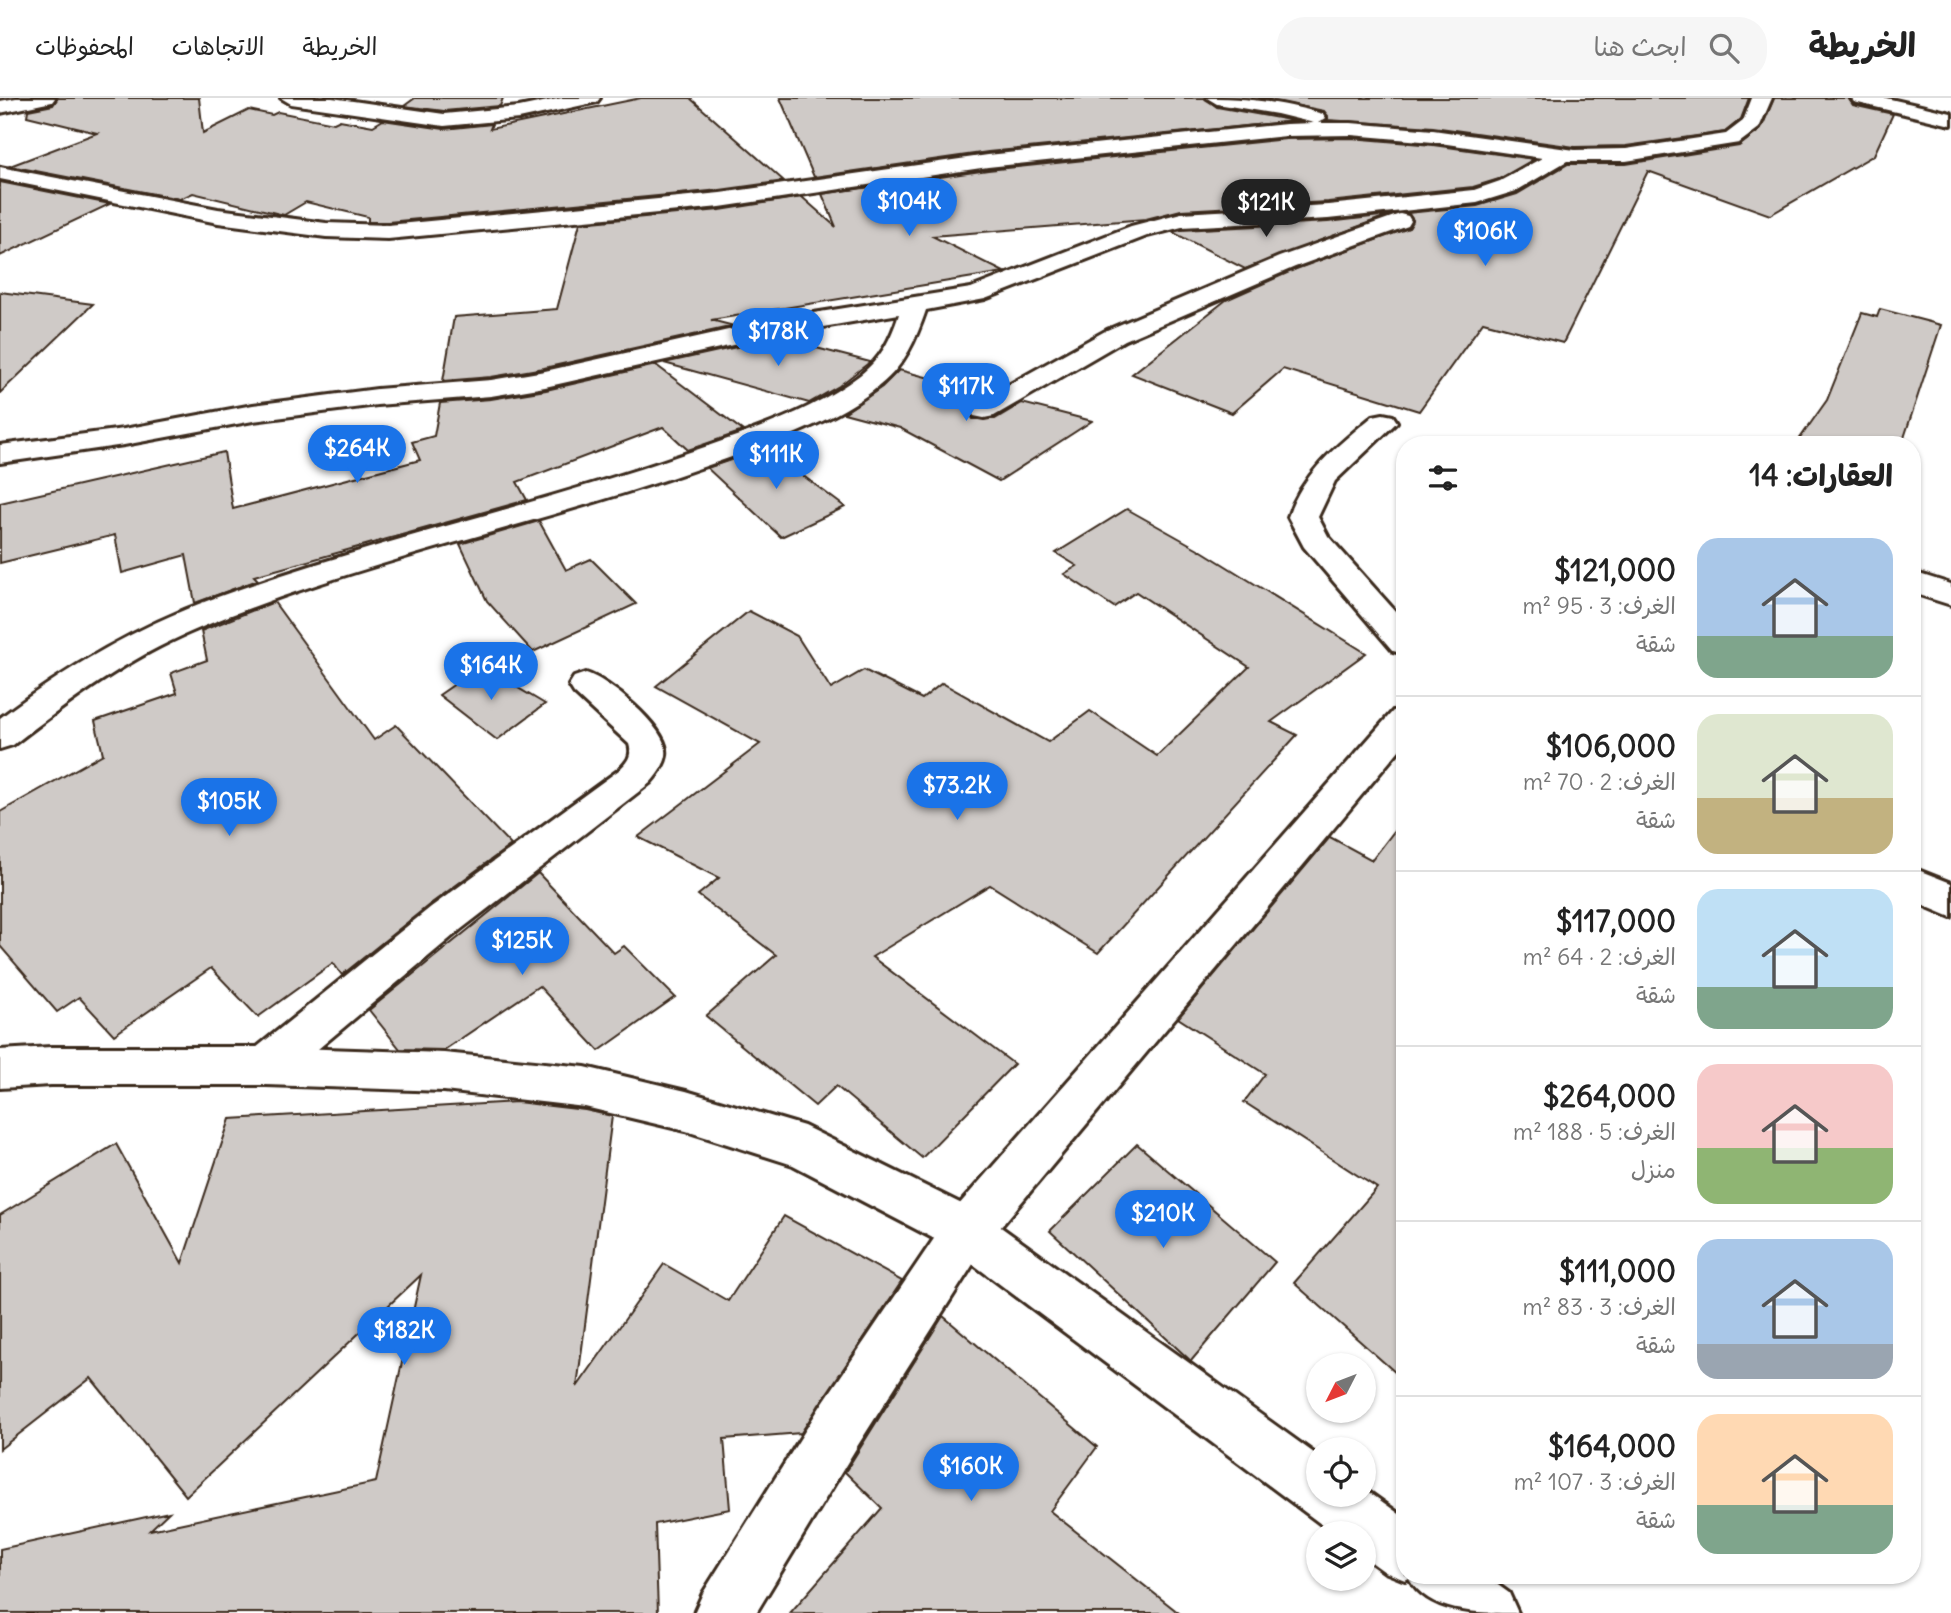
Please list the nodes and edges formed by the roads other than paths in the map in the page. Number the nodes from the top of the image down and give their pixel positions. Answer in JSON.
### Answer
{"nodes":[{"id":1,"x":46,"y":98,"type":"edge"},
{"id":2,"x":291,"y":98,"type":"edge"},
{"id":3,"x":590,"y":98,"type":"edge"},
{"id":4,"x":1217,"y":98,"type":"edge"},
{"id":5,"x":1762,"y":98,"type":"edge"},
{"id":6,"x":1861,"y":98,"type":"edge"},
{"id":7,"x":0,"y":107,"type":"edge"},
{"id":8,"x":1951,"y":119,"type":"edge"},
{"id":9,"x":1351,"y":129,"type":"junction"},
{"id":10,"x":1562,"y":155,"type":"junction"},
{"id":11,"x":0,"y":173,"type":"edge"},
{"id":12,"x":1454,"y":200,"type":"junction"},
{"id":13,"x":915,"y":305,"type":"junction"},
{"id":14,"x":984,"y":410,"type":"dead end"},
{"id":15,"x":1382,"y":422,"type":"dead end"},
{"id":16,"x":0,"y":454,"type":"edge"},
{"id":17,"x":1921,"y":585,"type":"edge"},
{"id":18,"x":1951,"y":595,"type":"edge"},
{"id":19,"x":1396,"y":633,"type":"edge"},
{"id":20,"x":586,"y":685,"type":"dead end"},
{"id":21,"x":1396,"y":730,"type":"edge"},
{"id":22,"x":0,"y":736,"type":"edge"},
{"id":23,"x":1921,"y":887,"type":"edge"},
{"id":24,"x":1951,"y":901,"type":"edge"},
{"id":25,"x":266,"y":1066,"type":"junction"},
{"id":26,"x":0,"y":1069,"type":"edge"},
{"id":27,"x":967,"y":1231,"type":"junction"},
{"id":28,"x":1306,"y":1480,"type":"edge"},
{"id":29,"x":1343,"y":1507,"type":"edge"},
{"id":30,"x":1396,"y":1545,"type":"edge"},
{"id":31,"x":1449,"y":1584,"type":"edge"},
{"id":32,"x":723,"y":1613,"type":"edge"},
{"id":33,"x":1489,"y":1613,"type":"edge"}],
"edges":[{"from":1,"to":7,"type":"street"},
{"from":2,"to":3,"type":"street"},
{"from":4,"to":9,"type":"street"},
{"from":5,"to":10,"type":"street"},
{"from":6,"to":8,"type":"street"},
{"from":9,"to":10,"type":"street"},
{"from":9,"to":11,"type":"street"},
{"from":10,"to":12,"type":"street"},
{"from":12,"to":13,"type":"street"},
{"from":12,"to":14,"type":"street"},
{"from":13,"to":16,"type":"street"},
{"from":13,"to":22,"type":"street"},
{"from":15,"to":19,"type":"street"},
{"from":17,"to":18,"type":"street"},
{"from":20,"to":25,"type":"street"},
{"from":21,"to":27,"type":"street"},
{"from":23,"to":24,"type":"street"},
{"from":25,"to":26,"type":"street"},
{"from":25,"to":27,"type":"street"},
{"from":27,"to":28,"type":"street"},
{"from":27,"to":32,"type":"street"},
{"from":29,"to":30,"type":"street"},
{"from":31,"to":33,"type":"street"}]}
